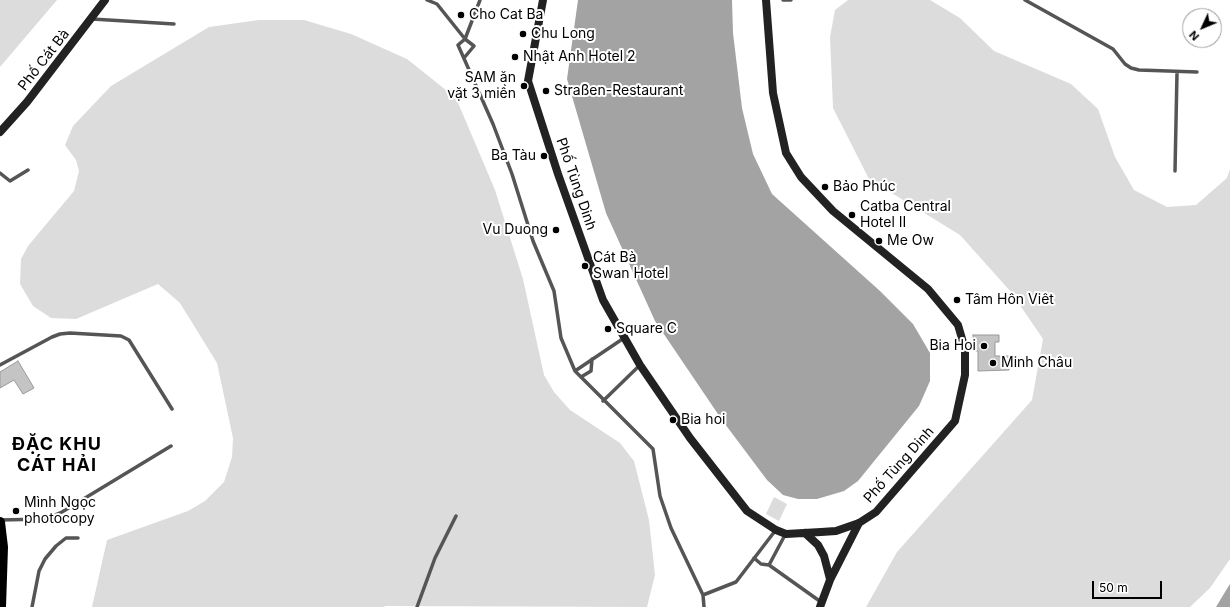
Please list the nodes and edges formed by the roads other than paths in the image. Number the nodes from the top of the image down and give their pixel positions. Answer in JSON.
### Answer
{"nodes":[{"id":1,"x":105,"y":0,"type":"edge"},
{"id":2,"x":427,"y":0,"type":"edge"},
{"id":3,"x":480,"y":0,"type":"edge"},
{"id":4,"x":543,"y":0,"type":"edge"},
{"id":5,"x":766,"y":0,"type":"edge"},
{"id":6,"x":783,"y":0,"type":"edge"},
{"id":7,"x":791,"y":0,"type":"edge"},
{"id":8,"x":1025,"y":0,"type":"edge"},
{"id":9,"x":92,"y":18,"type":"junction"},
{"id":10,"x":174,"y":24,"type":"dead end"},
{"id":11,"x":465,"y":39,"type":"junction"},
{"id":12,"x":464,"y":58,"type":"junction"},
{"id":13,"x":1197,"y":72,"type":"dead end"},
{"id":14,"x":1177,"y":73,"type":"junction"},
{"id":15,"x":0,"y":132,"type":"edge"},
{"id":16,"x":28,"y":170,"type":"dead end"},
{"id":17,"x":1175,"y":171,"type":"dead end"},
{"id":18,"x":0,"y":173,"type":"edge"},
{"id":19,"x":624,"y":338,"type":"junction"},
{"id":20,"x":592,"y":359,"type":"junction"},
{"id":21,"x":0,"y":365,"type":"edge"},
{"id":22,"x":640,"y":365,"type":"junction"},
{"id":23,"x":575,"y":371,"type":"junction"},
{"id":24,"x":581,"y":377,"type":"junction"},
{"id":25,"x":603,"y":401,"type":"junction"},
{"id":26,"x":172,"y":409,"type":"dead end"},
{"id":27,"x":171,"y":446,"type":"dead end"},
{"id":28,"x":456,"y":516,"type":"dead end"},
{"id":29,"x":0,"y":521,"type":"edge"},
{"id":30,"x":859,"y":523,"type":"junction"},
{"id":31,"x":776,"y":530,"type":"junction"},
{"id":32,"x":786,"y":534,"type":"junction"},
{"id":33,"x":805,"y":534,"type":"junction"},
{"id":34,"x":78,"y":538,"type":"dead end"},
{"id":35,"x":754,"y":558,"type":"junction"},
{"id":36,"x":769,"y":564,"type":"junction"},
{"id":37,"x":830,"y":580,"type":"junction"},
{"id":38,"x":703,"y":595,"type":"junction"},
{"id":39,"x":821,"y":605,"type":"edge"},
{"id":40,"x":1,"y":607,"type":"edge"},
{"id":41,"x":32,"y":607,"type":"edge"},
{"id":42,"x":417,"y":607,"type":"edge"},
{"id":43,"x":704,"y":607,"type":"edge"}],
"edges":[{"from":1,"to":9,"type":"main road","name":"Phố Cát Bà"},
{"from":2,"to":11,"type":"lane"},
{"from":3,"to":11,"type":"lane"},
{"from":4,"to":19,"type":"main road","name":"Phố Tùng Dinh"},
{"from":5,"to":30,"type":"main road","name":"Phố Tùng Dinh"},
{"from":6,"to":7,"type":"lane"},
{"from":8,"to":14,"type":"lane"},
{"from":9,"to":10,"type":"lane"},
{"from":9,"to":15,"type":"main road","name":"Phố Cát Bà"},
{"from":11,"to":12,"type":"lane"},
{"from":11,"to":12,"type":"lane"},
{"from":12,"to":23,"type":"lane"},
{"from":13,"to":14,"type":"lane"},
{"from":14,"to":17,"type":"lane"},
{"from":16,"to":18,"type":"lane"},
{"from":19,"to":20,"type":"lane"},
{"from":19,"to":22,"type":"main road","name":"Phố Tùng Dinh"},
{"from":20,"to":23,"type":"lane"},
{"from":20,"to":24,"type":"lane"},
{"from":21,"to":26,"type":"lane"},
{"from":22,"to":25,"type":"lane"},
{"from":22,"to":31,"type":"main road","name":"Phố Tùng Dinh"},
{"from":23,"to":24,"type":"lane"},
{"from":24,"to":25,"type":"lane"},
{"from":25,"to":38,"type":"lane"},
{"from":27,"to":29,"type":"lane"},
{"from":28,"to":42,"type":"lane"},
{"from":29,"to":40,"type":"main road"},
{"from":30,"to":33,"type":"main road","name":"Phố Tùng Dinh"},
{"from":30,"to":37,"type":"main road"},
{"from":31,"to":32,"type":"main road","name":"Phố Tùng Dinh"},
{"from":31,"to":35,"type":"lane"},
{"from":32,"to":33,"type":"main road","name":"Phố Tùng Dinh"},
{"from":32,"to":36,"type":"lane"},
{"from":33,"to":37,"type":"main road"},
{"from":34,"to":41,"type":"lane"},
{"from":35,"to":36,"type":"lane"},
{"from":35,"to":38,"type":"lane"},
{"from":36,"to":39,"type":"lane"},
{"from":37,"to":39,"type":"main road"},
{"from":38,"to":43,"type":"lane"}]}
